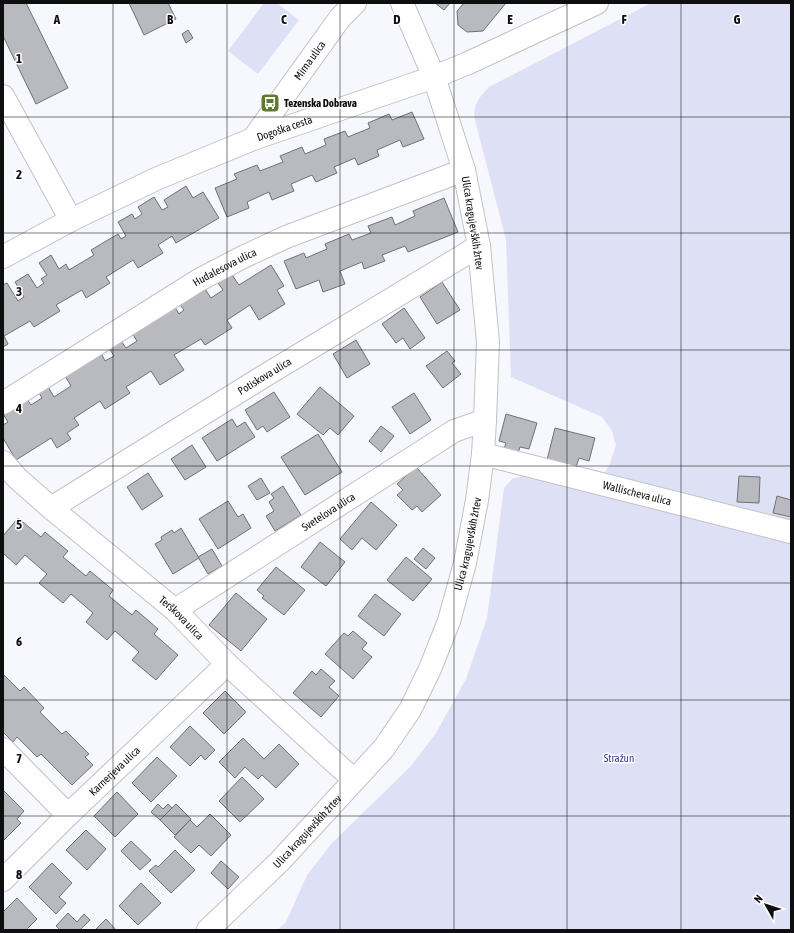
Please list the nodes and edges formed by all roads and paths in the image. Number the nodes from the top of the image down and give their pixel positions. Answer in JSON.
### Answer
{"nodes":[{"id":1,"x":355,"y":3,"type":"edge"},
{"id":2,"x":402,"y":3,"type":"edge"},
{"id":3,"x":593,"y":4,"type":"edge"},
{"id":4,"x":434,"y":77,"type":"junction"},
{"id":5,"x":3,"y":96,"type":"edge"},
{"id":6,"x":253,"y":139,"type":"junction"},
{"id":7,"x":464,"y":170,"type":"junction"},
{"id":8,"x":71,"y":220,"type":"junction"},
{"id":9,"x":479,"y":246,"type":"junction"},
{"id":10,"x":3,"y":257,"type":"edge"},
{"id":11,"x":3,"y":403,"type":"edge"},
{"id":12,"x":485,"y":420,"type":"junction"},
{"id":13,"x":483,"y":454,"type":"junction"},
{"id":14,"x":3,"y":462,"type":"edge"},
{"id":15,"x":10,"y":483,"type":"edge"},
{"id":16,"x":51,"y":508,"type":"junction"},
{"id":17,"x":791,"y":532,"type":"edge"},
{"id":18,"x":175,"y":610,"type":"junction"},
{"id":19,"x":227,"y":664,"type":"junction"},
{"id":20,"x":3,"y":749,"type":"edge"},
{"id":21,"x":354,"y":780,"type":"junction"},
{"id":22,"x":68,"y":815,"type":"junction"},
{"id":23,"x":3,"y":880,"type":"edge"},
{"id":24,"x":208,"y":930,"type":"edge"}],
"edges":[{"from":1,"to":6,"type":"street","name":"Mirna ulica"},
{"from":2,"to":4,"type":"street"},
{"from":3,"to":4,"type":"street","name":"Dogoška cesta"},
{"from":4,"to":6,"type":"street","name":"Dogoška cesta"},
{"from":4,"to":7,"type":"street","name":"Ulica kragujevških žrtev"},
{"from":5,"to":8,"type":"street"},
{"from":6,"to":8,"type":"street","name":"Dogoška cesta"},
{"from":7,"to":9,"type":"street","name":"Ulica kragujevških žrtev"},
{"from":7,"to":11,"type":"street","name":"Hudalesova ulica"},
{"from":8,"to":10,"type":"street","name":"Dogoška cesta"},
{"from":9,"to":12,"type":"street","name":"Ulica kragujevških žrtev"},
{"from":9,"to":16,"type":"street","name":"Potiskova ulica"},
{"from":12,"to":13,"type":"street","name":"Ulica kragujevških žrtev"},
{"from":12,"to":18,"type":"street","name":"Svetelova ulica"},
{"from":13,"to":17,"type":"street","name":"Wallischeva ulica"},
{"from":13,"to":21,"type":"street","name":"Ulica kragujevških žrtev"},
{"from":14,"to":15,"type":"street","name":"Terškova ulica"},
{"from":15,"to":16,"type":"street","name":"Terškova ulica"},
{"from":16,"to":18,"type":"street","name":"Terškova ulica"},
{"from":18,"to":19,"type":"street","name":"Terškova ulica"},
{"from":19,"to":21,"type":"street","name":"Terškova ulica"},
{"from":19,"to":22,"type":"street","name":"Karnerjeva ulica"},
{"from":20,"to":22,"type":"street"},
{"from":21,"to":24,"type":"street","name":"Ulica kragujevških žrtev"},
{"from":22,"to":23,"type":"street","name":"Karnerjeva ulica"}]}
